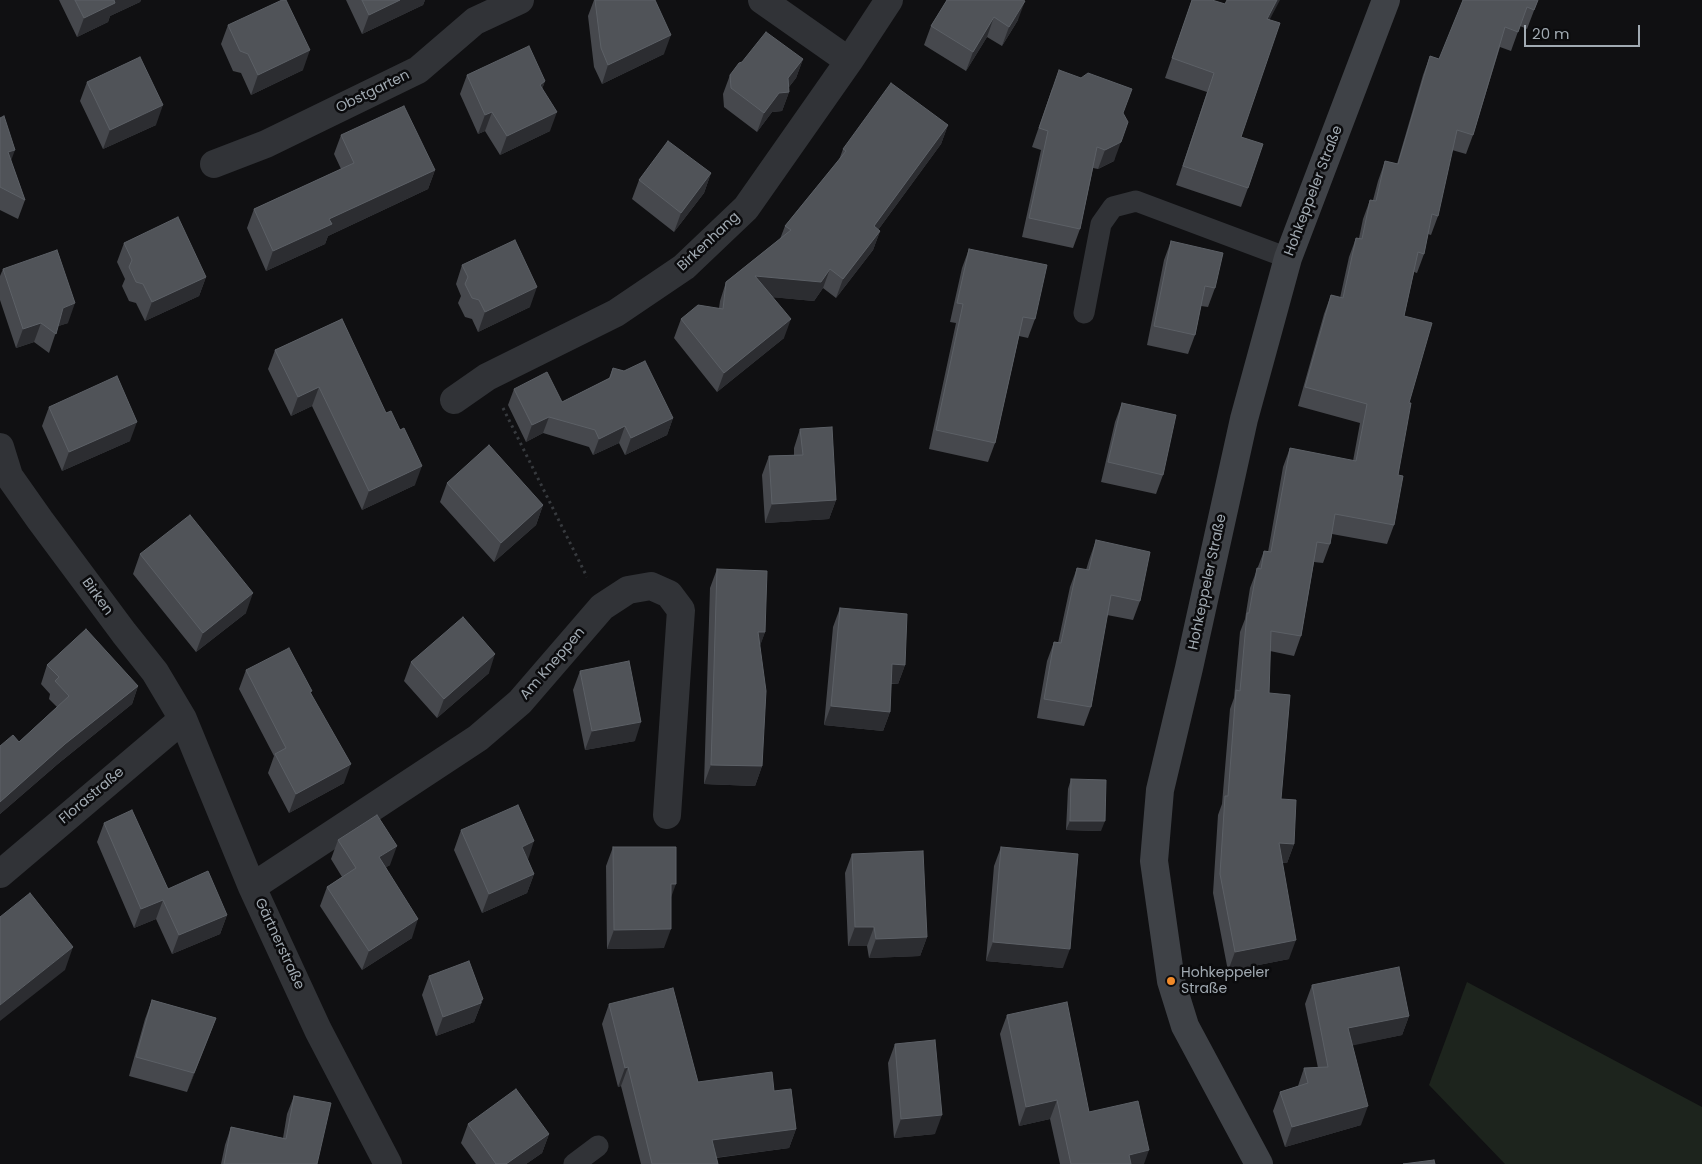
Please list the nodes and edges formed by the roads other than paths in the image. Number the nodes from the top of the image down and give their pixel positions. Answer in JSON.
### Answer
{"nodes":[{"id":1,"x":520,"y":0,"type":"edge"},
{"id":2,"x":762,"y":0,"type":"edge"},
{"id":3,"x":888,"y":0,"type":"edge"},
{"id":4,"x":1386,"y":0,"type":"edge"},
{"id":5,"x":849,"y":60,"type":"junction"},
{"id":6,"x":214,"y":164,"type":"dead end"},
{"id":7,"x":1288,"y":258,"type":"junction"},
{"id":8,"x":1084,"y":313,"type":"dead end"},
{"id":9,"x":454,"y":400,"type":"dead end"},
{"id":10,"x":0,"y":447,"type":"edge"},
{"id":11,"x":5,"y":477,"type":"edge"},
{"id":12,"x":183,"y":719,"type":"junction"},
{"id":13,"x":667,"y":815,"type":"dead end"},
{"id":14,"x":0,"y":874,"type":"edge"},
{"id":15,"x":252,"y":887,"type":"junction"},
{"id":16,"x":598,"y":1146,"type":"dead end"},
{"id":17,"x":388,"y":1164,"type":"edge"},
{"id":18,"x":574,"y":1164,"type":"edge"},
{"id":19,"x":1259,"y":1164,"type":"edge"}],
"edges":[{"from":1,"to":6,"type":"street","name":"Obstgarten"},
{"from":2,"to":5,"type":"street"},
{"from":3,"to":5,"type":"street","name":"Birkenhang"},
{"from":4,"to":7,"type":"street","name":"Hohkeppeler Straße"},
{"from":5,"to":9,"type":"street","name":"Birkenhang"},
{"from":7,"to":8,"type":"lane"},
{"from":7,"to":19,"type":"street","name":"Hohkeppeler Straße"},
{"from":10,"to":11,"type":"street","name":"Birken"},
{"from":11,"to":12,"type":"street","name":"Birken"},
{"from":12,"to":14,"type":"street","name":"Florastraße"},
{"from":12,"to":15,"type":"street","name":"Gärtnerstraße"},
{"from":13,"to":15,"type":"street","name":"Am Kneppen"},
{"from":15,"to":17,"type":"street","name":"Gärtnerstraße"},
{"from":16,"to":18,"type":"lane"}]}
